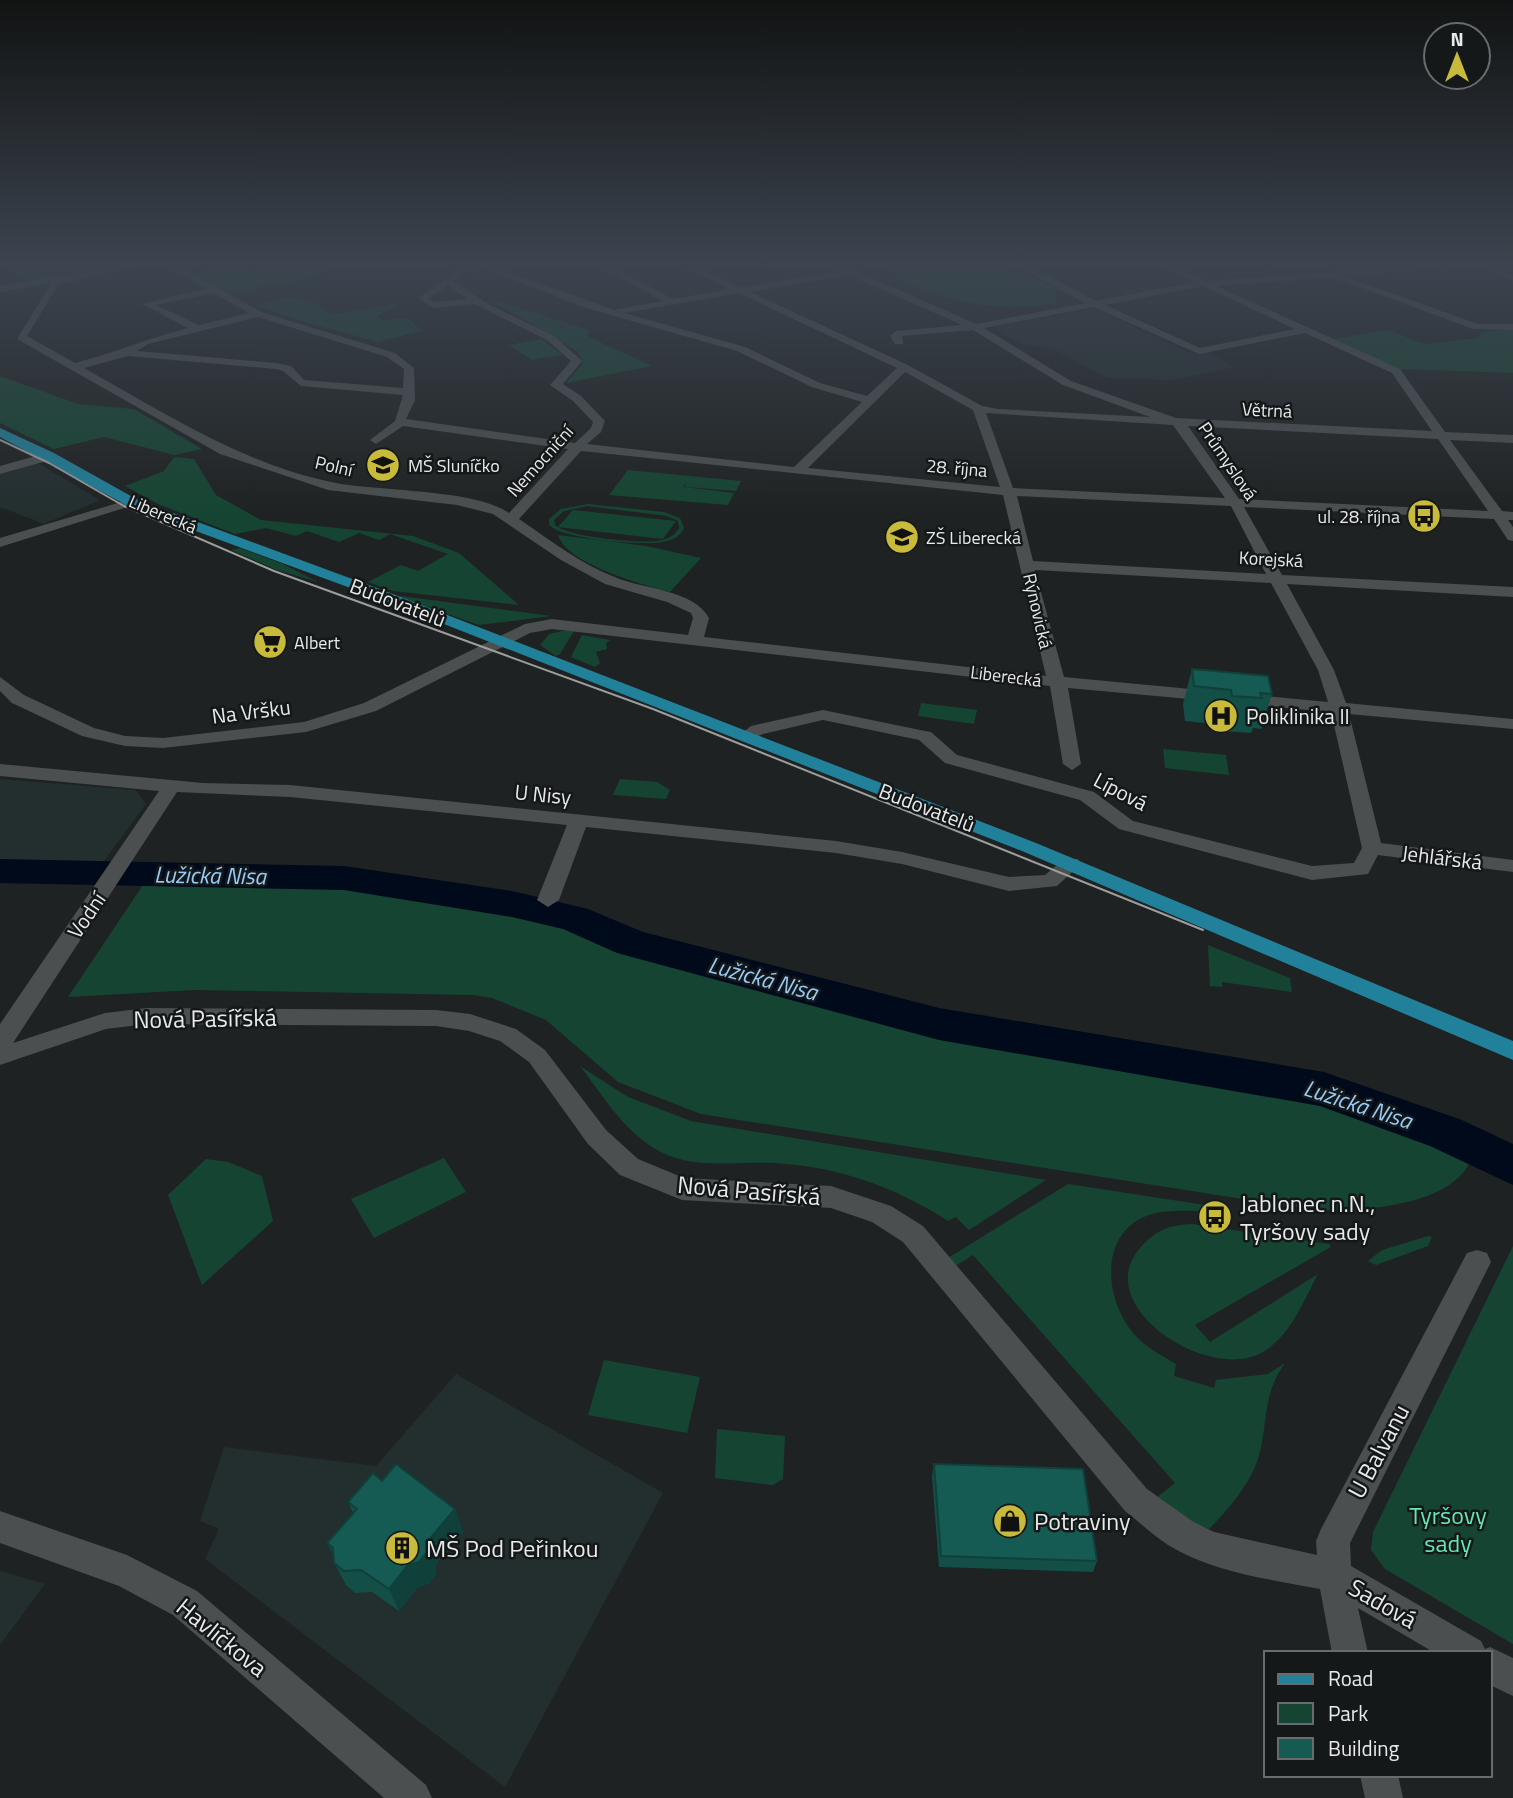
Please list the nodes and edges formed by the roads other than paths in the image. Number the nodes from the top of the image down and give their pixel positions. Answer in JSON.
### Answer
{"nodes":[{"id":1,"x":43,"y":350,"type":"edge"},
{"id":2,"x":132,"y":350,"type":"edge"},
{"id":3,"x":374,"y":350,"type":"edge"},
{"id":4,"x":567,"y":350,"type":"edge"},
{"id":5,"x":743,"y":350,"type":"edge"},
{"id":6,"x":866,"y":350,"type":"edge"},
{"id":7,"x":1009,"y":350,"type":"edge"},
{"id":8,"x":1350,"y":350,"type":"edge"},
{"id":9,"x":127,"y":353,"type":"junction"},
{"id":10,"x":73,"y":367,"type":"junction"},
{"id":11,"x":904,"y":368,"type":"junction"},
{"id":12,"x":410,"y":392,"type":"junction"},
{"id":13,"x":868,"y":400,"type":"junction"},
{"id":14,"x":978,"y":408,"type":"junction"},
{"id":15,"x":401,"y":422,"type":"junction"},
{"id":16,"x":1180,"y":424,"type":"junction"},
{"id":17,"x":0,"y":432,"type":"edge"},
{"id":18,"x":587,"y":432,"type":"junction"},
{"id":19,"x":1443,"y":436,"type":"junction"},
{"id":20,"x":1513,"y":439,"type":"edge"},
{"id":21,"x":376,"y":440,"type":"dead end"},
{"id":22,"x":50,"y":456,"type":"junction"},
{"id":23,"x":0,"y":470,"type":"edge"},
{"id":24,"x":797,"y":471,"type":"junction"},
{"id":25,"x":1009,"y":492,"type":"junction"},
{"id":26,"x":1235,"y":502,"type":"junction"},
{"id":27,"x":133,"y":503,"type":"junction"},
{"id":28,"x":1498,"y":515,"type":"junction"},
{"id":29,"x":1513,"y":516,"type":"edge"},
{"id":30,"x":512,"y":518,"type":"junction"},
{"id":31,"x":1513,"y":537,"type":"edge"},
{"id":32,"x":0,"y":543,"type":"edge"},
{"id":33,"x":1027,"y":565,"type":"junction"},
{"id":34,"x":335,"y":578,"type":"joint"},
{"id":35,"x":1277,"y":578,"type":"junction"},
{"id":36,"x":1513,"y":592,"type":"edge"},
{"id":37,"x":695,"y":639,"type":"junction"},
{"id":38,"x":503,"y":642,"type":"junction"},
{"id":39,"x":0,"y":682,"type":"edge"},
{"id":40,"x":1058,"y":682,"type":"junction"},
{"id":41,"x":1339,"y":709,"type":"junction"},
{"id":42,"x":1513,"y":724,"type":"edge"},
{"id":43,"x":747,"y":736,"type":"junction"},
{"id":44,"x":1072,"y":764,"type":"dead end"},
{"id":45,"x":0,"y":770,"type":"edge"},
{"id":46,"x":171,"y":787,"type":"junction"},
{"id":47,"x":579,"y":820,"type":"junction"},
{"id":48,"x":1372,"y":848,"type":"junction"},
{"id":49,"x":1071,"y":864,"type":"junction"},
{"id":50,"x":1513,"y":866,"type":"edge"},
{"id":51,"x":548,"y":900,"type":"dead end"},
{"id":52,"x":10,"y":1012,"type":"edge"},
{"id":53,"x":0,"y":1042,"type":"edge"},
{"id":54,"x":1513,"y":1051,"type":"edge"},
{"id":55,"x":0,"y":1056,"type":"edge"},
{"id":56,"x":1477,"y":1262,"type":"dead end"},
{"id":57,"x":0,"y":1527,"type":"edge"},
{"id":58,"x":1334,"y":1575,"type":"junction"},
{"id":59,"x":1350,"y":1651,"type":"edge"},
{"id":60,"x":1466,"y":1651,"type":"edge"},
{"id":61,"x":1492,"y":1666,"type":"edge"},
{"id":62,"x":1513,"y":1678,"type":"edge"},
{"id":63,"x":1379,"y":1777,"type":"edge"},
{"id":64,"x":412,"y":1798,"type":"edge"},
{"id":65,"x":1384,"y":1798,"type":"edge"}],
"edges":[{"from":1,"to":10,"type":"street","name":"Polní"},
{"from":2,"to":9,"type":"street"},
{"from":3,"to":12,"type":"street"},
{"from":4,"to":18,"type":"street"},
{"from":5,"to":13,"type":"street"},
{"from":6,"to":11,"type":"street"},
{"from":7,"to":16,"type":"street","name":"Průmyslová"},
{"from":8,"to":19,"type":"street"},
{"from":9,"to":10,"type":"street"},
{"from":9,"to":12,"type":"street"},
{"from":10,"to":30,"type":"street","name":"Polní"},
{"from":11,"to":13,"type":"street"},
{"from":11,"to":14,"type":"street"},
{"from":12,"to":15,"type":"street"},
{"from":13,"to":24,"type":"street"},
{"from":14,"to":16,"type":"street","name":"Větrná"},
{"from":14,"to":25,"type":"street","name":"Rýnovická"},
{"from":15,"to":18,"type":"street","name":"28. října"},
{"from":15,"to":21,"type":"street"},
{"from":16,"to":19,"type":"street","name":"Větrná"},
{"from":16,"to":26,"type":"street","name":"Průmyslová"},
{"from":17,"to":22,"type":"main road","name":"Liberecká"},
{"from":18,"to":24,"type":"street","name":"28. října"},
{"from":18,"to":30,"type":"street","name":"Nemocniční"},
{"from":19,"to":20,"type":"street","name":"Větrná"},
{"from":19,"to":28,"type":"street"},
{"from":22,"to":23,"type":"street"},
{"from":22,"to":27,"type":"main road","name":"Liberecká"},
{"from":24,"to":25,"type":"street","name":"28. října"},
{"from":25,"to":26,"type":"street","name":"28. října"},
{"from":25,"to":33,"type":"street","name":"Rýnovická"},
{"from":26,"to":28,"type":"street","name":"28. října"},
{"from":26,"to":35,"type":"street","name":"Průmyslová"},
{"from":27,"to":32,"type":"street"},
{"from":27,"to":34,"type":"main road","name":"Liberecká"},
{"from":28,"to":29,"type":"street","name":"28. října"},
{"from":28,"to":31,"type":"street"},
{"from":30,"to":37,"type":"street","name":"Polní"},
{"from":33,"to":35,"type":"street","name":"Korejská"},
{"from":33,"to":40,"type":"street","name":"Rýnovická"},
{"from":34,"to":38,"type":"main road","name":"Budovatelů"},
{"from":35,"to":36,"type":"street","name":"Korejská"},
{"from":35,"to":41,"type":"street","name":"Průmyslová"},
{"from":37,"to":38,"type":"street","name":"Liberecká"},
{"from":37,"to":40,"type":"street","name":"Liberecká"},
{"from":38,"to":39,"type":"street","name":"Na Vršku"},
{"from":38,"to":43,"type":"main road","name":"Budovatelů"},
{"from":40,"to":41,"type":"street","name":"Liberecká"},
{"from":40,"to":44,"type":"street","name":"Rýnovická"},
{"from":41,"to":42,"type":"street","name":"Liberecká"},
{"from":41,"to":48,"type":"street"},
{"from":43,"to":48,"type":"street","name":"Lípová"},
{"from":43,"to":49,"type":"main road","name":"Budovatelů"},
{"from":45,"to":46,"type":"street","name":"U Nisy"},
{"from":46,"to":47,"type":"street","name":"U Nisy"},
{"from":46,"to":52,"type":"street","name":"Vodní"},
{"from":47,"to":49,"type":"street","name":"U Nisy"},
{"from":47,"to":51,"type":"street"},
{"from":48,"to":50,"type":"street","name":"Jehlářská"},
{"from":49,"to":54,"type":"main road","name":"Budovatelů"},
{"from":52,"to":53,"type":"street","name":"Vodní"},
{"from":55,"to":58,"type":"street","name":"Nová Pasířská"},
{"from":56,"to":58,"type":"street","name":"U Balvanu"},
{"from":57,"to":64,"type":"street","name":"Havlíčkova"},
{"from":58,"to":59,"type":"street","name":"U Balvanu"},
{"from":58,"to":60,"type":"street","name":"Sadová"},
{"from":61,"to":62,"type":"street"},
{"from":63,"to":65,"type":"street"}]}
